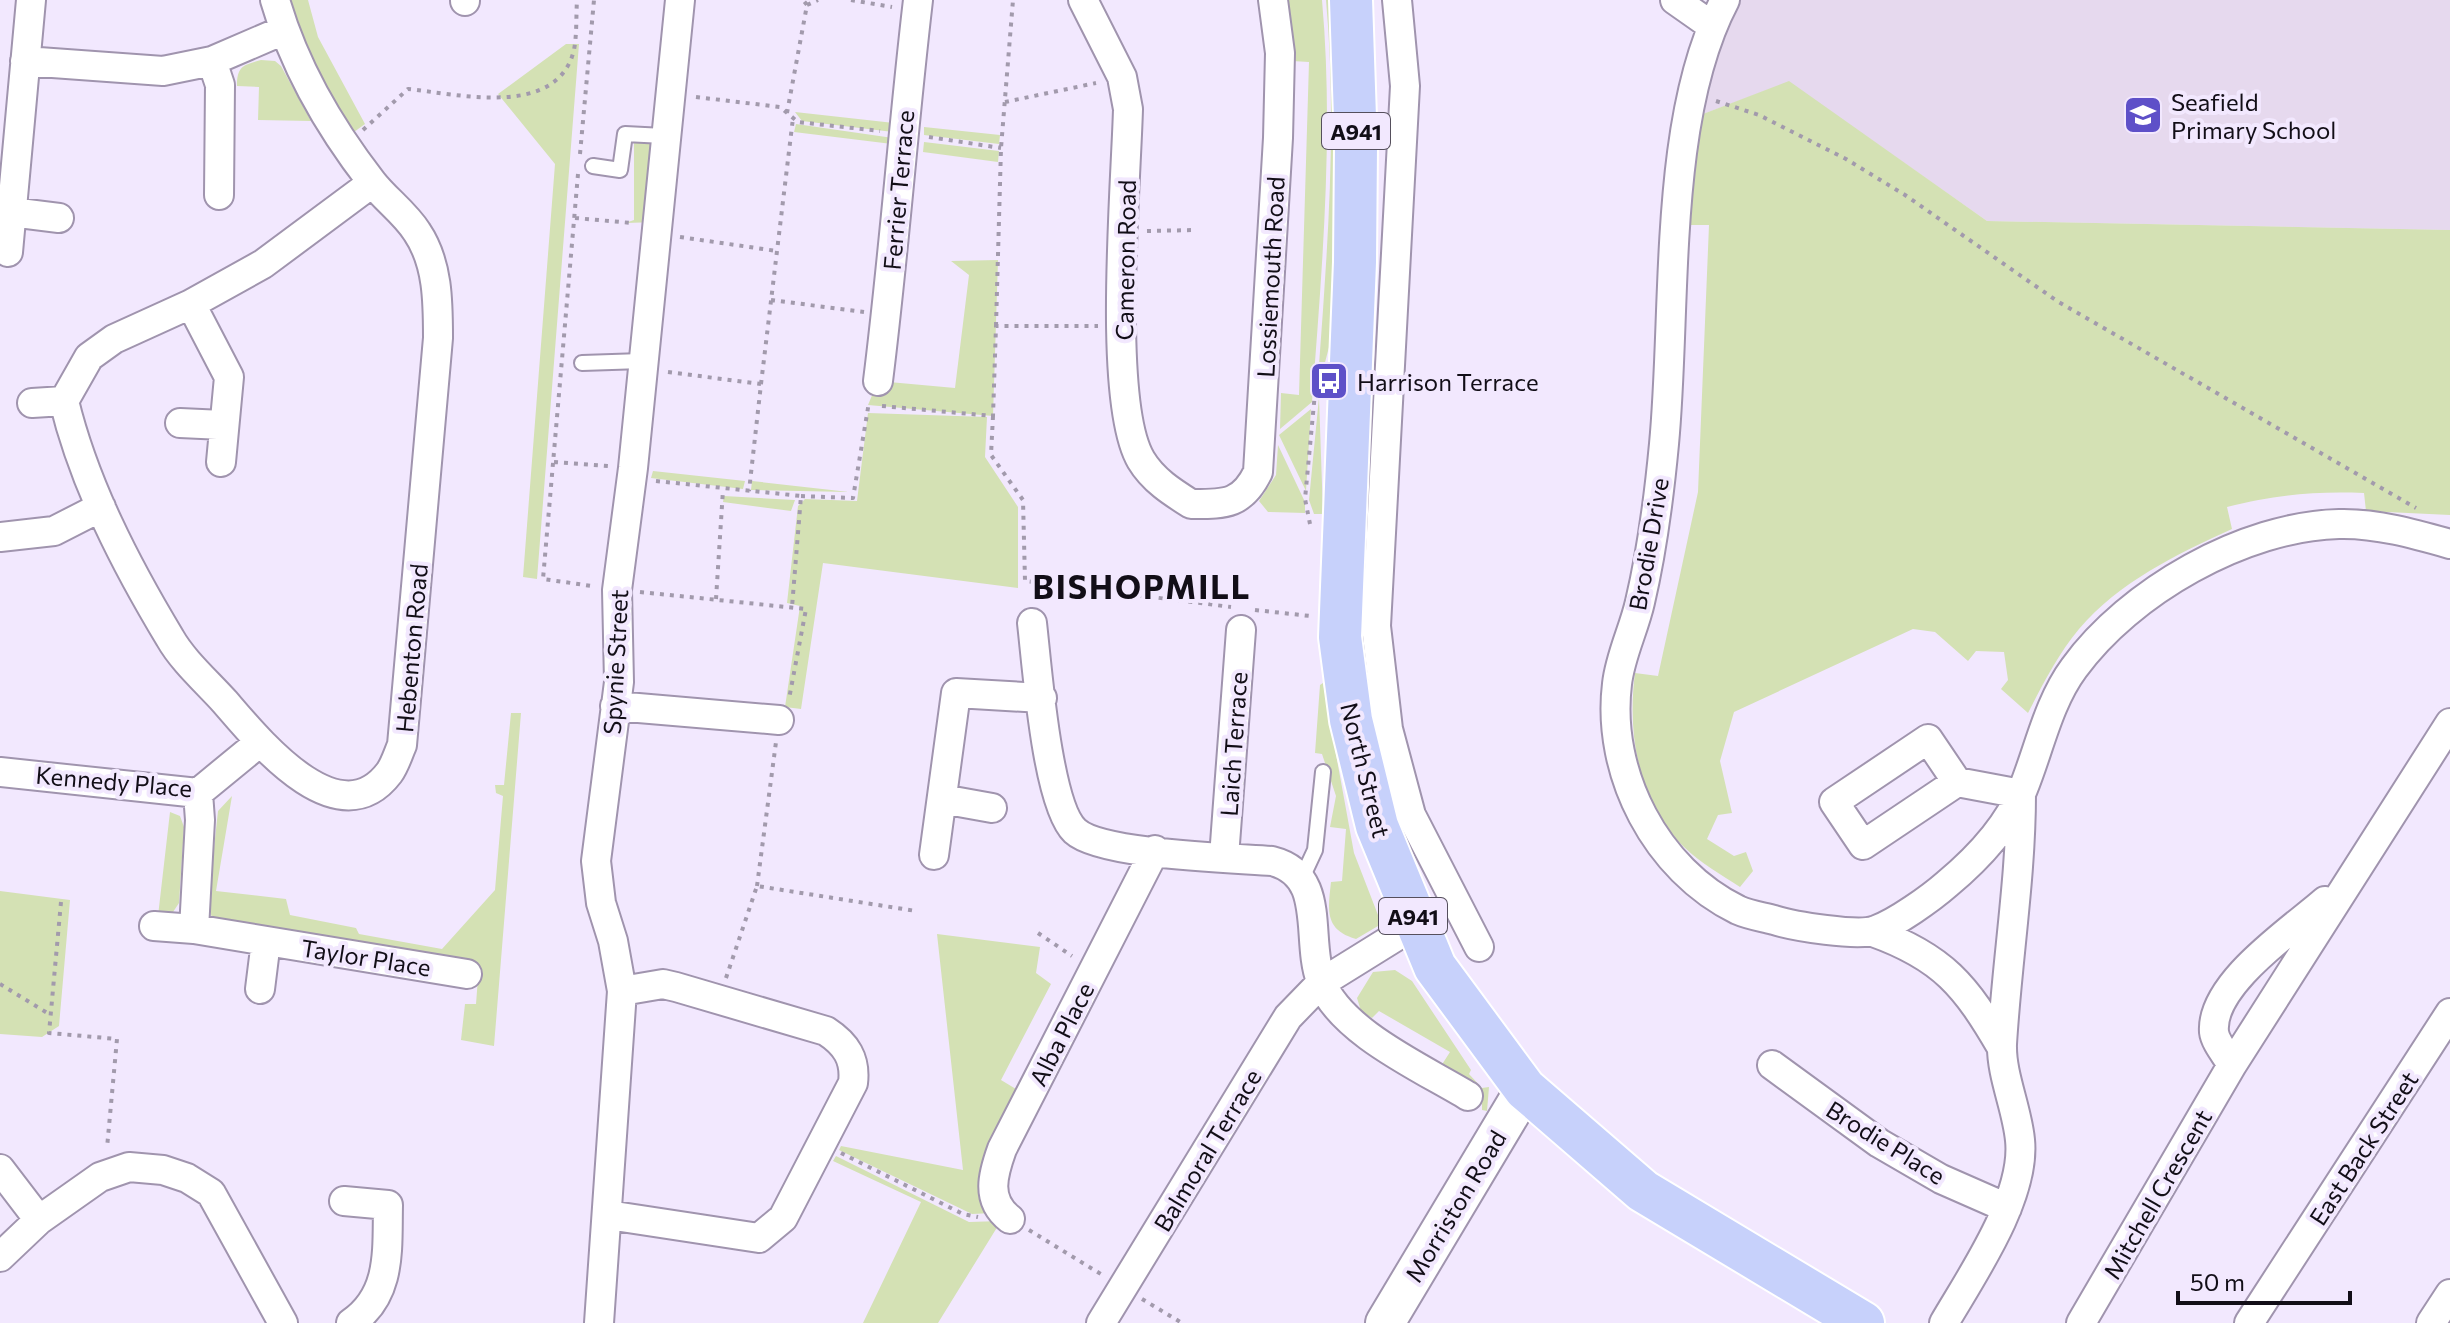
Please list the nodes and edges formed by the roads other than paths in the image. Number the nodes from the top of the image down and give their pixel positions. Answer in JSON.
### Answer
{"nodes":[{"id":1,"x":31,"y":0,"type":"edge"},
{"id":2,"x":275,"y":0,"type":"edge"},
{"id":3,"x":680,"y":0,"type":"edge"},
{"id":4,"x":1083,"y":0,"type":"edge"},
{"id":5,"x":1273,"y":0,"type":"edge"},
{"id":6,"x":1351,"y":0,"type":"edge"},
{"id":7,"x":1397,"y":0,"type":"edge"},
{"id":8,"x":1675,"y":0,"type":"edge"},
{"id":9,"x":1725,"y":0,"type":"edge"},
{"id":10,"x":917,"y":6,"type":"edge"},
{"id":11,"x":1712,"y":26,"type":"junction"},
{"id":12,"x":284,"y":30,"type":"junction"},
{"id":13,"x":25,"y":61,"type":"junction"},
{"id":14,"x":212,"y":61,"type":"junction"},
{"id":15,"x":664,"y":136,"type":"junction"},
{"id":16,"x":593,"y":166,"type":"dead end"},
{"id":17,"x":372,"y":183,"type":"junction"},
{"id":18,"x":219,"y":195,"type":"dead end"},
{"id":19,"x":11,"y":212,"type":"junction"},
{"id":20,"x":59,"y":218,"type":"dead end"},
{"id":21,"x":8,"y":252,"type":"dead end"},
{"id":22,"x":191,"y":304,"type":"junction"},
{"id":23,"x":582,"y":363,"type":"dead end"},
{"id":24,"x":642,"y":365,"type":"junction"},
{"id":25,"x":873,"y":393,"type":"road end"},
{"id":26,"x":64,"y":401,"type":"junction"},
{"id":27,"x":32,"y":403,"type":"dead end"},
{"id":28,"x":180,"y":423,"type":"dead end"},
{"id":29,"x":223,"y":425,"type":"junction"},
{"id":30,"x":221,"y":462,"type":"dead end"},
{"id":31,"x":1191,"y":504,"type":"joint"},
{"id":32,"x":101,"y":507,"type":"junction"},
{"id":33,"x":0,"y":537,"type":"edge"},
{"id":34,"x":2450,"y":544,"type":"edge"},
{"id":35,"x":1032,"y":623,"type":"dead end"},
{"id":36,"x":1241,"y":630,"type":"dead end"},
{"id":37,"x":1042,"y":698,"type":"junction"},
{"id":38,"x":615,"y":706,"type":"junction"},
{"id":39,"x":779,"y":720,"type":"road end"},
{"id":40,"x":2450,"y":723,"type":"edge"},
{"id":41,"x":260,"y":742,"type":"junction"},
{"id":42,"x":0,"y":772,"type":"edge"},
{"id":43,"x":1323,"y":772,"type":"dead end"},
{"id":44,"x":1957,"y":782,"type":"dead end"},
{"id":45,"x":198,"y":793,"type":"junction"},
{"id":46,"x":2021,"y":794,"type":"junction"},
{"id":47,"x":942,"y":799,"type":"junction"},
{"id":48,"x":992,"y":808,"type":"dead end"},
{"id":49,"x":1155,"y":850,"type":"junction"},
{"id":50,"x":934,"y":855,"type":"dead end"},
{"id":51,"x":1224,"y":857,"type":"junction"},
{"id":52,"x":1302,"y":878,"type":"junction"},
{"id":53,"x":2351,"y":878,"type":"junction"},
{"id":54,"x":1416,"y":924,"type":"junction"},
{"id":55,"x":154,"y":926,"type":"dead end"},
{"id":56,"x":194,"y":929,"type":"junction"},
{"id":57,"x":1873,"y":932,"type":"junction"},
{"id":58,"x":266,"y":941,"type":"junction"},
{"id":59,"x":1479,"y":947,"type":"dead end"},
{"id":60,"x":467,"y":974,"type":"dead end"},
{"id":61,"x":1321,"y":983,"type":"junction"},
{"id":62,"x":260,"y":989,"type":"dead end"},
{"id":63,"x":622,"y":991,"type":"junction"},
{"id":64,"x":2450,"y":1013,"type":"edge"},
{"id":65,"x":2002,"y":1048,"type":"junction"},
{"id":66,"x":1772,"y":1065,"type":"dead end"},
{"id":67,"x":2232,"y":1065,"type":"junction"},
{"id":68,"x":1525,"y":1089,"type":"junction"},
{"id":69,"x":1468,"y":1096,"type":"dead end"},
{"id":70,"x":0,"y":1169,"type":"edge"},
{"id":71,"x":344,"y":1201,"type":"dead end"},
{"id":72,"x":2007,"y":1208,"type":"junction"},
{"id":73,"x":608,"y":1215,"type":"junction"},
{"id":74,"x":1006,"y":1215,"type":"road end"},
{"id":75,"x":39,"y":1220,"type":"junction"},
{"id":76,"x":0,"y":1257,"type":"edge"},
{"id":77,"x":2450,"y":1294,"type":"edge"},
{"id":78,"x":283,"y":1323,"type":"edge"},
{"id":79,"x":351,"y":1323,"type":"edge"},
{"id":80,"x":599,"y":1323,"type":"edge"},
{"id":81,"x":1101,"y":1323,"type":"edge"},
{"id":82,"x":1385,"y":1323,"type":"edge"},
{"id":83,"x":1863,"y":1323,"type":"edge"},
{"id":84,"x":1944,"y":1323,"type":"edge"},
{"id":85,"x":2081,"y":1323,"type":"edge"},
{"id":86,"x":2249,"y":1323,"type":"edge"},
{"id":87,"x":2431,"y":1323,"type":"edge"}],
"edges":[{"from":1,"to":13,"type":"street"},
{"from":2,"to":12,"type":"street","name":"Hebenton Road"},
{"from":3,"to":15,"type":"street","name":"Spynie Street"},
{"from":4,"to":31,"type":"street","name":"Cameron Road"},
{"from":5,"to":31,"type":"street","name":"Lossiemouth Road"},
{"from":6,"to":54,"type":"main road","name":"North Street","number":"A941"},
{"from":7,"to":59,"type":"street"},
{"from":8,"to":11,"type":"street"},
{"from":9,"to":11,"type":"street","name":"Brodie Drive"},
{"from":10,"to":25,"type":"street","name":"Ferrier Terrace"},
{"from":11,"to":57,"type":"street","name":"Brodie Drive"},
{"from":12,"to":14,"type":"street"},
{"from":12,"to":17,"type":"street","name":"Hebenton Road"},
{"from":13,"to":14,"type":"street"},
{"from":13,"to":19,"type":"street"},
{"from":14,"to":18,"type":"street"},
{"from":15,"to":16,"type":"lane"},
{"from":15,"to":24,"type":"street","name":"Spynie Street"},
{"from":17,"to":22,"type":"street"},
{"from":17,"to":41,"type":"street","name":"Hebenton Road"},
{"from":19,"to":20,"type":"street"},
{"from":19,"to":21,"type":"street"},
{"from":22,"to":26,"type":"street"},
{"from":22,"to":29,"type":"street"},
{"from":23,"to":24,"type":"lane"},
{"from":24,"to":38,"type":"street","name":"Spynie Street"},
{"from":26,"to":27,"type":"street"},
{"from":26,"to":32,"type":"street","name":"Hebenton Road"},
{"from":28,"to":29,"type":"street"},
{"from":29,"to":30,"type":"street"},
{"from":32,"to":33,"type":"street"},
{"from":32,"to":41,"type":"street","name":"Hebenton Road"},
{"from":34,"to":46,"type":"street","name":"Brodie Drive"},
{"from":35,"to":37,"type":"street"},
{"from":36,"to":51,"type":"street","name":"Laich Terrace"},
{"from":37,"to":47,"type":"street"},
{"from":37,"to":49,"type":"street"},
{"from":38,"to":39,"type":"street"},
{"from":38,"to":63,"type":"street","name":"Spynie Street"},
{"from":40,"to":53,"type":"street","name":"Mitchell Crescent"},
{"from":41,"to":45,"type":"street","name":"Kennedy Place"},
{"from":42,"to":45,"type":"street","name":"Kennedy Place"},
{"from":43,"to":52,"type":"lane"},
{"from":44,"to":46,"type":"street"},
{"from":45,"to":56,"type":"street"},
{"from":46,"to":57,"type":"street","name":"Brodie Drive"},
{"from":46,"to":65,"type":"street","name":"Brodie Drive"},
{"from":47,"to":48,"type":"street"},
{"from":47,"to":50,"type":"street"},
{"from":49,"to":51,"type":"street"},
{"from":49,"to":74,"type":"street","name":"Alba Place"},
{"from":51,"to":52,"type":"street"},
{"from":52,"to":61,"type":"street"},
{"from":53,"to":67,"type":"street","name":"Mitchell Crescent"},
{"from":53,"to":67,"type":"street","name":"Mitchell Crescent"},
{"from":54,"to":61,"type":"street","name":"Balmoral Terrace"},
{"from":54,"to":68,"type":"main road","name":"North Street","number":"A941"},
{"from":55,"to":56,"type":"street","name":"Taylor Place"},
{"from":56,"to":58,"type":"street","name":"Taylor Place"},
{"from":57,"to":65,"type":"street","name":"Brodie Drive"},
{"from":58,"to":60,"type":"street","name":"Taylor Place"},
{"from":58,"to":62,"type":"street","name":"Taylor Place"},
{"from":61,"to":69,"type":"street"},
{"from":61,"to":81,"type":"street","name":"Balmoral Terrace"},
{"from":63,"to":73,"type":"street","name":"Spynie Street"},
{"from":63,"to":73,"type":"street"},
{"from":64,"to":86,"type":"street","name":"East Back Street"},
{"from":65,"to":72,"type":"street","name":"Brodie Drive"},
{"from":66,"to":72,"type":"street","name":"Brodie Place"},
{"from":67,"to":85,"type":"street","name":"Mitchell Crescent"},
{"from":68,"to":82,"type":"main road","name":"Morriston Road"},
{"from":68,"to":83,"type":"main road","name":"North Street","number":"A941"},
{"from":70,"to":75,"type":"street"},
{"from":71,"to":79,"type":"street"},
{"from":72,"to":84,"type":"street","name":"Brodie Drive"},
{"from":73,"to":80,"type":"street","name":"Spynie Street"},
{"from":75,"to":76,"type":"street"},
{"from":75,"to":78,"type":"street"},
{"from":77,"to":87,"type":"street"}]}
